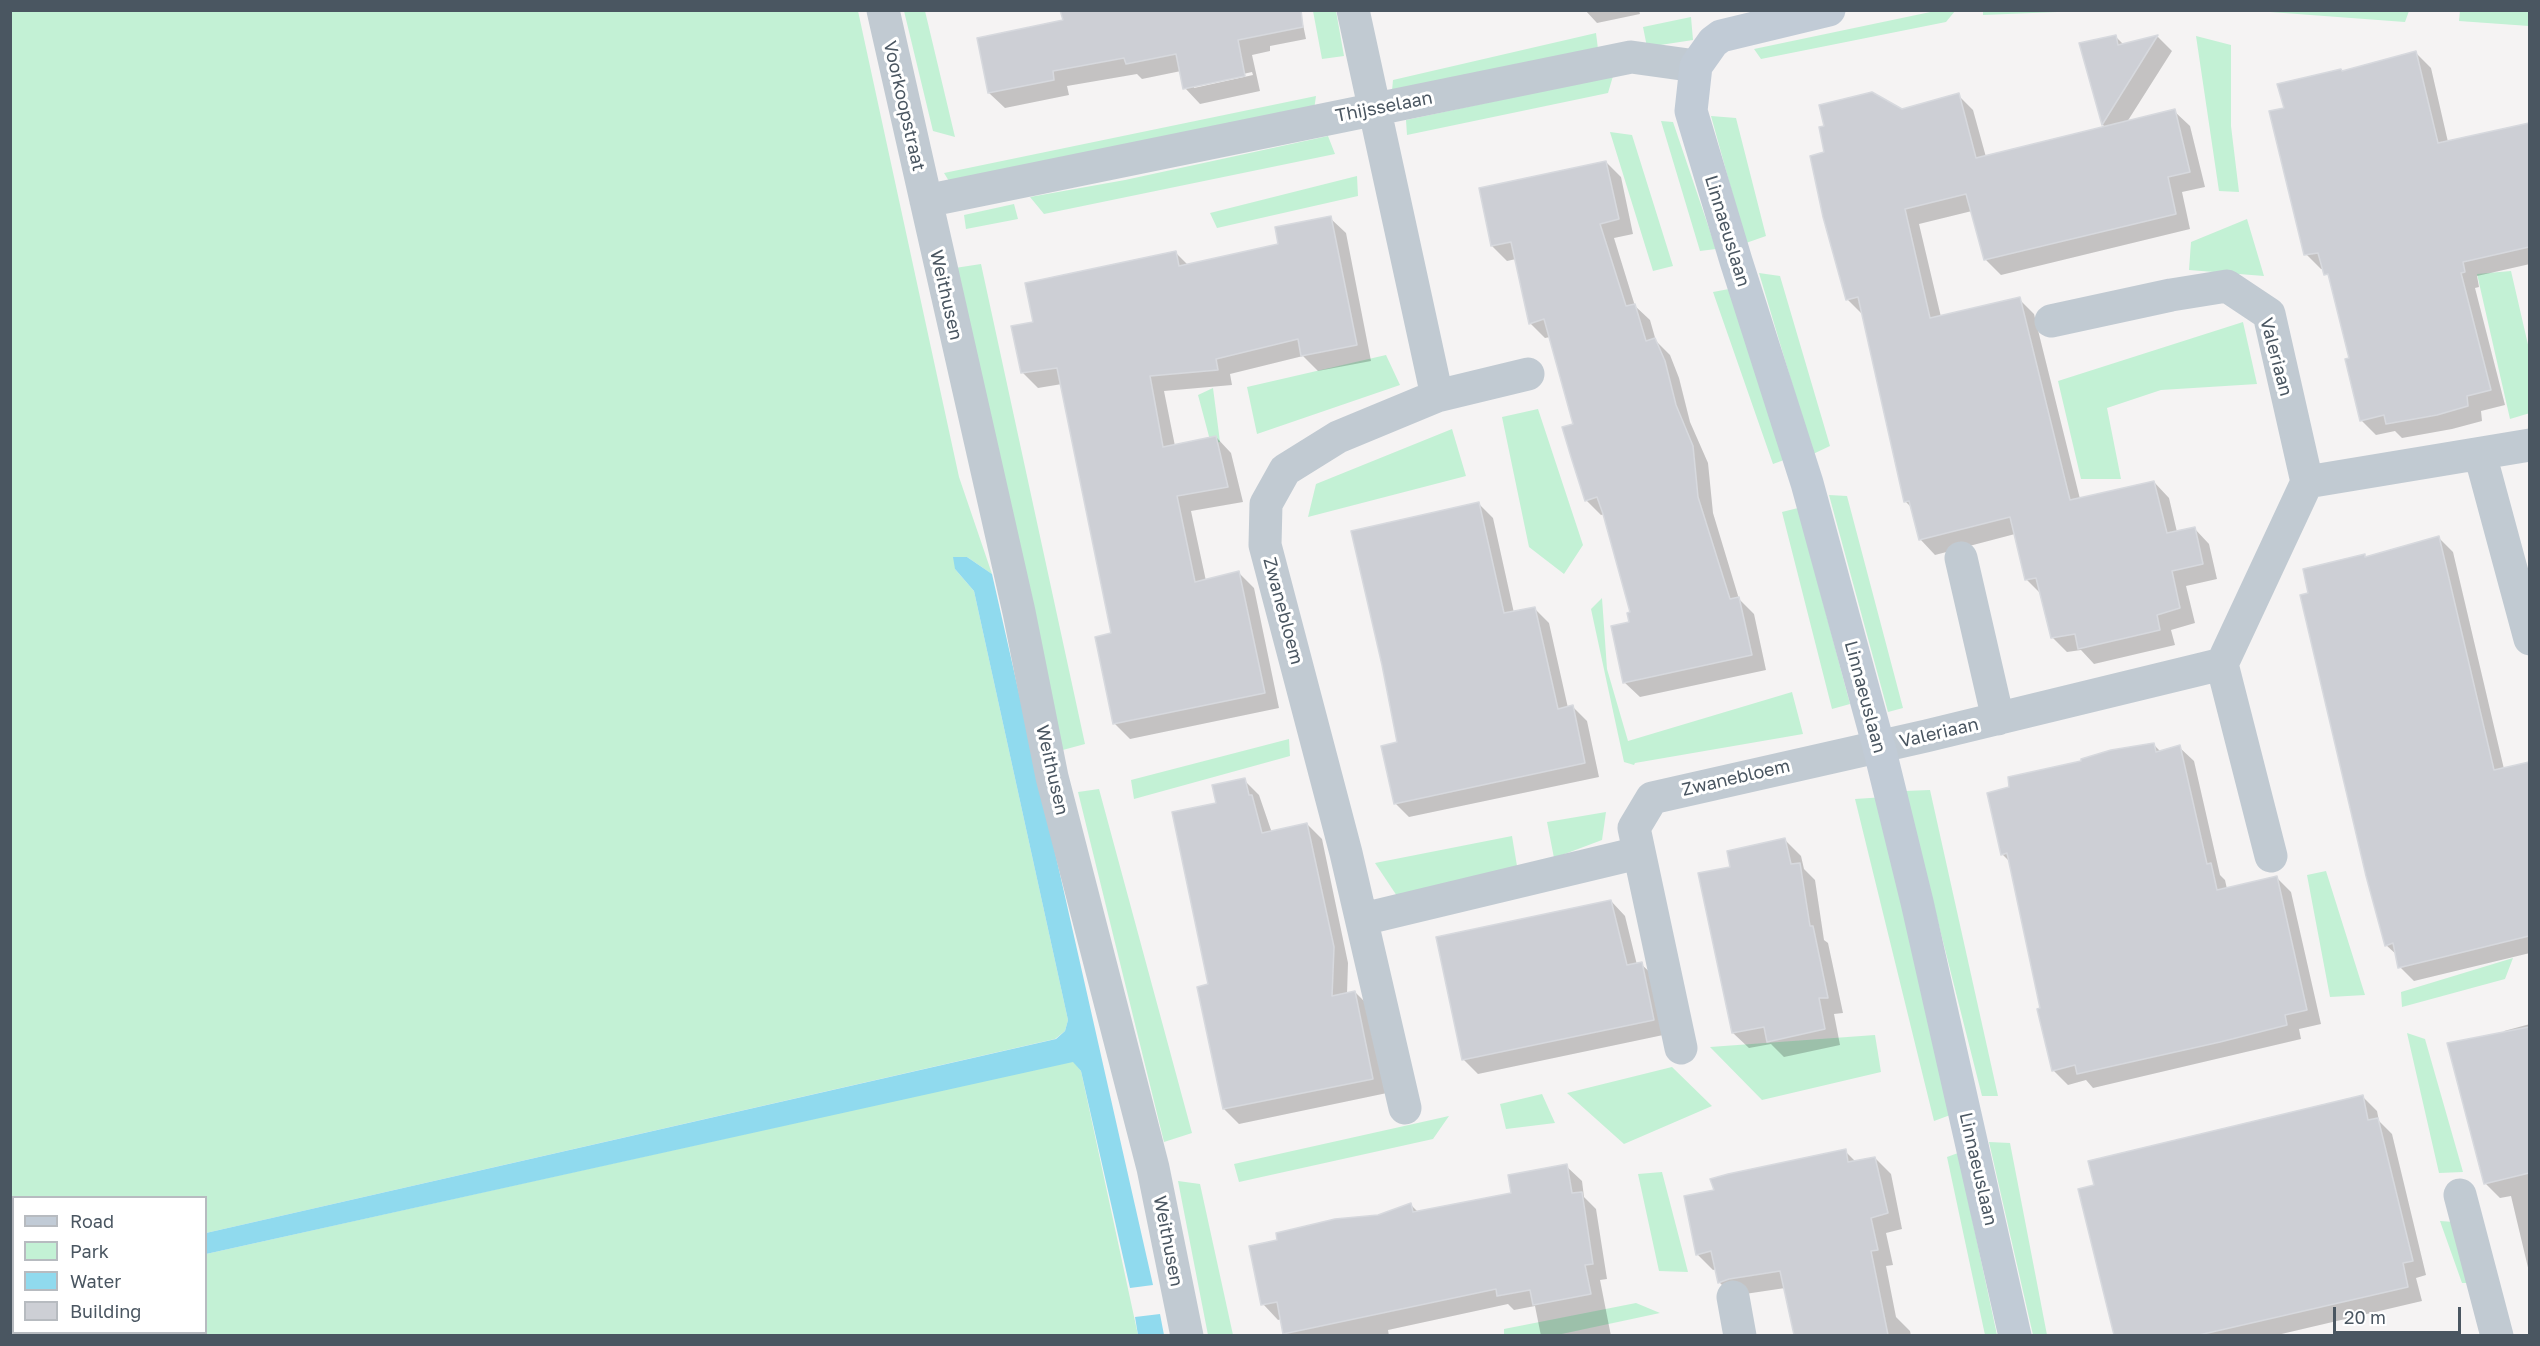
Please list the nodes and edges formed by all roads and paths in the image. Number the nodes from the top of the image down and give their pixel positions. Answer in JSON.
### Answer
{"nodes":[{"id":1,"x":883,"y":10,"type":"edge"},
{"id":2,"x":1353,"y":10,"type":"edge"},
{"id":3,"x":1829,"y":10,"type":"edge"},
{"id":4,"x":1696,"y":66,"type":"junction"},
{"id":5,"x":1375,"y":109,"type":"junction"},
{"id":6,"x":926,"y":201,"type":"junction"},
{"id":7,"x":2051,"y":321,"type":"dead end"},
{"id":8,"x":1528,"y":375,"type":"dead end"},
{"id":9,"x":1437,"y":396,"type":"junction"},
{"id":10,"x":2529,"y":444,"type":"edge"},
{"id":11,"x":2480,"y":454,"type":"junction"},
{"id":12,"x":2307,"y":482,"type":"junction"},
{"id":13,"x":1961,"y":558,"type":"dead end"},
{"id":14,"x":2529,"y":639,"type":"edge"},
{"id":15,"x":2222,"y":664,"type":"junction"},
{"id":16,"x":1998,"y":718,"type":"junction"},
{"id":17,"x":1880,"y":747,"type":"junction"},
{"id":18,"x":1638,"y":853,"type":"junction"},
{"id":19,"x":2271,"y":856,"type":"dead end"},
{"id":20,"x":1363,"y":919,"type":"junction"},
{"id":21,"x":1681,"y":1048,"type":"dead end"},
{"id":22,"x":1405,"y":1108,"type":"dead end"},
{"id":23,"x":2460,"y":1195,"type":"dead end"},
{"id":24,"x":1733,"y":1297,"type":"dead end"},
{"id":25,"x":1187,"y":1335,"type":"edge"},
{"id":26,"x":1740,"y":1335,"type":"edge"},
{"id":27,"x":2015,"y":1335,"type":"edge"},
{"id":28,"x":2497,"y":1335,"type":"edge"}],
"edges":[{"from":1,"to":6,"type":"street","name":"Voorkoopstraat"},
{"from":2,"to":5,"type":"street"},
{"from":3,"to":4,"type":"street"},
{"from":4,"to":5,"type":"street","name":"Thijsselaan"},
{"from":4,"to":17,"type":"street","name":"Linnaeuslaan"},
{"from":5,"to":6,"type":"street","name":"Thijsselaan"},
{"from":5,"to":9,"type":"street"},
{"from":6,"to":25,"type":"street","name":"Weithusen"},
{"from":7,"to":12,"type":"street","name":"Valeriaan"},
{"from":8,"to":9,"type":"street","name":"Zwanebloem"},
{"from":9,"to":20,"type":"street","name":"Zwanebloem"},
{"from":10,"to":11,"type":"street"},
{"from":11,"to":12,"type":"street"},
{"from":11,"to":14,"type":"street"},
{"from":12,"to":15,"type":"street"},
{"from":13,"to":16,"type":"street","name":"Valeriaan"},
{"from":15,"to":16,"type":"street","name":"Valeriaan"},
{"from":15,"to":19,"type":"street"},
{"from":16,"to":17,"type":"street","name":"Valeriaan"},
{"from":17,"to":18,"type":"street","name":"Zwanebloem"},
{"from":17,"to":27,"type":"street","name":"Linnaeuslaan"},
{"from":18,"to":20,"type":"street"},
{"from":18,"to":21,"type":"street","name":"Zwanebloem"},
{"from":20,"to":22,"type":"street","name":"Zwanebloem"},
{"from":23,"to":28,"type":"street"},
{"from":24,"to":26,"type":"street"}]}
